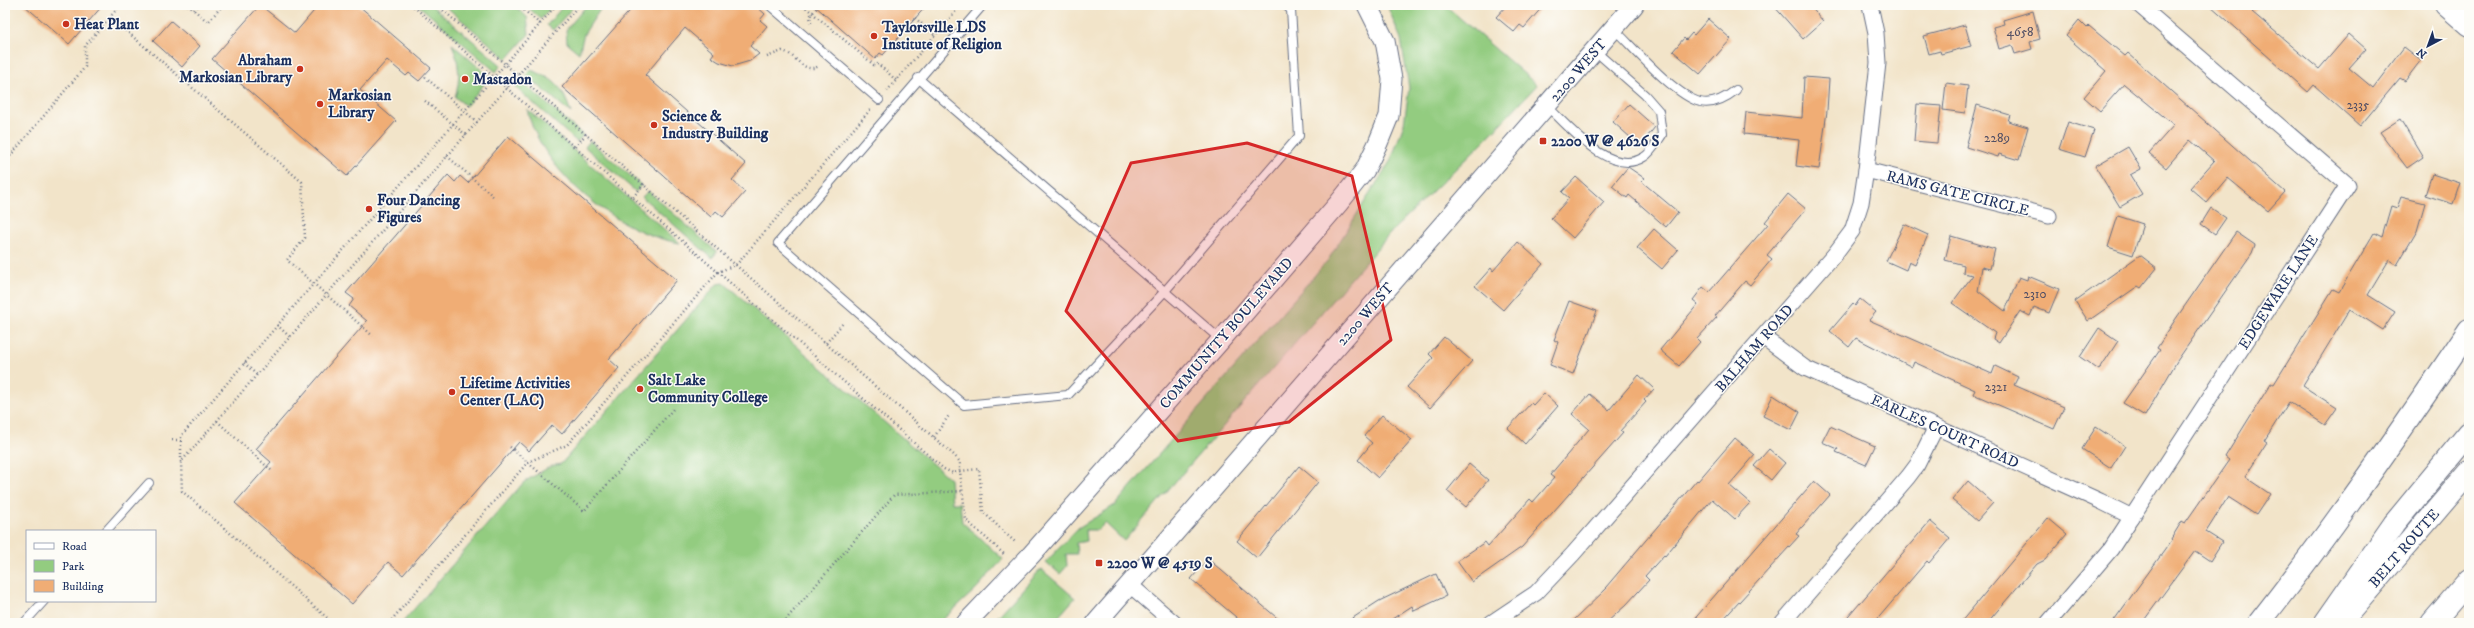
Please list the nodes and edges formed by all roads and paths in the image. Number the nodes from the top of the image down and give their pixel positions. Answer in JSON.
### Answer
{"nodes":[{"id":1,"x":120,"y":5,"type":"edge"},
{"id":2,"x":188,"y":5,"type":"edge"},
{"id":3,"x":199,"y":5,"type":"edge"},
{"id":4,"x":223,"y":5,"type":"edge"},
{"id":5,"x":412,"y":5,"type":"edge"},
{"id":6,"x":437,"y":5,"type":"edge"},
{"id":7,"x":518,"y":5,"type":"edge"},
{"id":8,"x":556,"y":5,"type":"edge"},
{"id":9,"x":579,"y":5,"type":"edge"},
{"id":10,"x":769,"y":5,"type":"edge"},
{"id":11,"x":803,"y":5,"type":"edge"},
{"id":12,"x":819,"y":5,"type":"edge"},
{"id":13,"x":961,"y":5,"type":"edge"},
{"id":14,"x":983,"y":5,"type":"edge"},
{"id":15,"x":1286,"y":5,"type":"edge"},
{"id":16,"x":1367,"y":5,"type":"edge"},
{"id":17,"x":1870,"y":5,"type":"edge"},
{"id":18,"x":2139,"y":5,"type":"edge"},
{"id":19,"x":2446,"y":5,"type":"edge"},
{"id":20,"x":1627,"y":8,"type":"edge"},
{"id":21,"x":194,"y":10,"type":"junction"},
{"id":22,"x":812,"y":12,"type":"junction"},
{"id":23,"x":110,"y":18,"type":"junction"},
{"id":24,"x":915,"y":18,"type":"dead end"},
{"id":25,"x":540,"y":24,"type":"junction"},
{"id":26,"x":2469,"y":25,"type":"edge"},
{"id":27,"x":1614,"y":28,"type":"junction"},
{"id":28,"x":935,"y":35,"type":"junction"},
{"id":29,"x":1594,"y":50,"type":"junction"},
{"id":30,"x":767,"y":56,"type":"dead end"},
{"id":31,"x":824,"y":62,"type":"dead end"},
{"id":32,"x":505,"y":64,"type":"junction"},
{"id":33,"x":518,"y":75,"type":"junction"},
{"id":34,"x":425,"y":77,"type":"dead end"},
{"id":35,"x":494,"y":77,"type":"junction"},
{"id":36,"x":918,"y":78,"type":"junction"},
{"id":37,"x":896,"y":80,"type":"junction"},
{"id":38,"x":507,"y":88,"type":"junction"},
{"id":39,"x":1736,"y":90,"type":"dead end"},
{"id":40,"x":425,"y":100,"type":"dead end"},
{"id":41,"x":879,"y":100,"type":"junction"},
{"id":42,"x":1547,"y":106,"type":"junction"},
{"id":43,"x":464,"y":111,"type":"junction"},
{"id":44,"x":477,"y":122,"type":"junction"},
{"id":45,"x":453,"y":124,"type":"junction"},
{"id":46,"x":586,"y":134,"type":"junction"},
{"id":47,"x":466,"y":135,"type":"junction"},
{"id":48,"x":575,"y":147,"type":"junction"},
{"id":49,"x":447,"y":156,"type":"junction"},
{"id":50,"x":5,"y":162,"type":"edge"},
{"id":51,"x":1866,"y":170,"type":"junction"},
{"id":52,"x":644,"y":184,"type":"junction"},
{"id":53,"x":493,"y":196,"type":"dead end"},
{"id":54,"x":633,"y":197,"type":"junction"},
{"id":55,"x":2049,"y":216,"type":"dead end"},
{"id":56,"x":737,"y":264,"type":"junction"},
{"id":57,"x":718,"y":272,"type":"junction"},
{"id":58,"x":313,"y":284,"type":"junction"},
{"id":59,"x":1165,"y":291,"type":"junction"},
{"id":60,"x":326,"y":295,"type":"junction"},
{"id":61,"x":844,"y":322,"type":"dead end"},
{"id":62,"x":277,"y":325,"type":"junction"},
{"id":63,"x":2469,"y":330,"type":"edge"},
{"id":64,"x":290,"y":336,"type":"junction"},
{"id":65,"x":373,"y":336,"type":"dead end"},
{"id":66,"x":1763,"y":337,"type":"junction"},
{"id":67,"x":1221,"y":340,"type":"junction"},
{"id":68,"x":826,"y":343,"type":"junction"},
{"id":69,"x":244,"y":363,"type":"junction"},
{"id":70,"x":257,"y":375,"type":"junction"},
{"id":71,"x":674,"y":408,"type":"dead end"},
{"id":72,"x":950,"y":414,"type":"dead end"},
{"id":73,"x":217,"y":421,"type":"junction"},
{"id":74,"x":1936,"y":427,"type":"junction"},
{"id":75,"x":2469,"y":433,"type":"edge"},
{"id":76,"x":934,"y":437,"type":"junction"},
{"id":77,"x":172,"y":440,"type":"dead end"},
{"id":78,"x":180,"y":440,"type":"junction"},
{"id":79,"x":510,"y":447,"type":"dead end"},
{"id":80,"x":181,"y":462,"type":"junction"},
{"id":81,"x":528,"y":462,"type":"junction"},
{"id":82,"x":272,"y":471,"type":"dead end"},
{"id":83,"x":960,"y":471,"type":"junction"},
{"id":84,"x":2469,"y":472,"type":"edge"},
{"id":85,"x":149,"y":483,"type":"dead end"},
{"id":86,"x":963,"y":491,"type":"junction"},
{"id":87,"x":2132,"y":517,"type":"junction"},
{"id":88,"x":107,"y":530,"type":"edge"},
{"id":89,"x":1015,"y":542,"type":"dead end"},
{"id":90,"x":1006,"y":555,"type":"dead end"},
{"id":91,"x":2469,"y":580,"type":"edge"},
{"id":92,"x":1129,"y":584,"type":"junction"},
{"id":93,"x":43,"y":602,"type":"edge"},
{"id":94,"x":24,"y":623,"type":"edge"},
{"id":95,"x":333,"y":623,"type":"edge"},
{"id":96,"x":389,"y":623,"type":"edge"},
{"id":97,"x":783,"y":623,"type":"edge"},
{"id":98,"x":966,"y":623,"type":"edge"},
{"id":99,"x":1096,"y":623,"type":"edge"},
{"id":100,"x":1174,"y":623,"type":"edge"},
{"id":101,"x":1491,"y":623,"type":"edge"},
{"id":102,"x":1782,"y":623,"type":"edge"},
{"id":103,"x":2048,"y":623,"type":"edge"},
{"id":104,"x":2259,"y":623,"type":"edge"},
{"id":105,"x":2325,"y":623,"type":"edge"},
{"id":106,"x":2340,"y":623,"type":"edge"},
{"id":107,"x":2432,"y":623,"type":"edge"}],
"edges":[{"from":1,"to":23,"type":"path"},
{"from":2,"to":21,"type":"path"},
{"from":3,"to":21,"type":"path"},
{"from":4,"to":21,"type":"path"},
{"from":5,"to":35,"type":"path"},
{"from":6,"to":32,"type":"path"},
{"from":7,"to":25,"type":"path"},
{"from":8,"to":25,"type":"path"},
{"from":9,"to":33,"type":"path"},
{"from":10,"to":41,"type":"lane"},
{"from":11,"to":22,"type":"path"},
{"from":12,"to":22,"type":"path"},
{"from":13,"to":28,"type":"path"},
{"from":14,"to":36,"type":"lane"},
{"from":15,"to":59,"type":"lane"},
{"from":16,"to":67,"type":"street","name":"COMMUNITY BOULEVARD"},
{"from":17,"to":51,"type":"street","name":"BALHAM ROAD"},
{"from":18,"to":87,"type":"street","name":"EDGEWARE LANE"},
{"from":19,"to":26,"type":"highway"},
{"from":20,"to":27,"type":"street","name":"2200 WEST"},
{"from":22,"to":37,"type":"path"},
{"from":23,"to":50,"type":"path"},
{"from":23,"to":58,"type":"path"},
{"from":24,"to":28,"type":"path"},
{"from":25,"to":32,"type":"path"},
{"from":27,"to":29,"type":"street","name":"2200 WEST"},
{"from":27,"to":39,"type":"lane"},
{"from":28,"to":37,"type":"path"},
{"from":29,"to":42,"type":"street","name":"2200 WEST"},
{"from":29,"to":42,"type":"lane"},
{"from":30,"to":31,"type":"path"},
{"from":32,"to":33,"type":"path"},
{"from":32,"to":35,"type":"path"},
{"from":33,"to":38,"type":"path"},
{"from":33,"to":46,"type":"path"},
{"from":34,"to":43,"type":"path"},
{"from":35,"to":38,"type":"path"},
{"from":35,"to":43,"type":"path"},
{"from":36,"to":59,"type":"lane"},
{"from":36,"to":59,"type":"lane"},
{"from":37,"to":41,"type":"path"},
{"from":38,"to":44,"type":"path"},
{"from":38,"to":48,"type":"path"},
{"from":40,"to":45,"type":"path"},
{"from":41,"to":56,"type":"path"},
{"from":42,"to":92,"type":"street","name":"2200 WEST"},
{"from":43,"to":44,"type":"path"},
{"from":43,"to":45,"type":"path"},
{"from":44,"to":47,"type":"path"},
{"from":45,"to":47,"type":"path"},
{"from":45,"to":58,"type":"path"},
{"from":46,"to":48,"type":"path"},
{"from":46,"to":52,"type":"path"},
{"from":47,"to":49,"type":"path"},
{"from":48,"to":54,"type":"path"},
{"from":49,"to":53,"type":"path"},
{"from":49,"to":60,"type":"path"},
{"from":51,"to":55,"type":"street","name":"RAMS GATE CIRCLE"},
{"from":51,"to":66,"type":"street","name":"BALHAM ROAD"},
{"from":52,"to":54,"type":"path"},
{"from":52,"to":56,"type":"path"},
{"from":54,"to":57,"type":"path"},
{"from":56,"to":57,"type":"path"},
{"from":56,"to":68,"type":"path"},
{"from":57,"to":81,"type":"path"},
{"from":57,"to":83,"type":"path"},
{"from":58,"to":60,"type":"path"},
{"from":58,"to":62,"type":"path"},
{"from":59,"to":67,"type":"lane"},
{"from":60,"to":64,"type":"path"},
{"from":60,"to":65,"type":"path"},
{"from":61,"to":68,"type":"path"},
{"from":62,"to":64,"type":"path"},
{"from":62,"to":69,"type":"path"},
{"from":63,"to":104,"type":"highway"},
{"from":64,"to":70,"type":"path"},
{"from":66,"to":74,"type":"street","name":"EARLES COURT ROAD"},
{"from":66,"to":101,"type":"street","name":"BALHAM ROAD"},
{"from":67,"to":98,"type":"street","name":"COMMUNITY BOULEVARD"},
{"from":68,"to":76,"type":"path"},
{"from":69,"to":70,"type":"path"},
{"from":69,"to":78,"type":"path"},
{"from":70,"to":73,"type":"path"},
{"from":71,"to":81,"type":"path"},
{"from":72,"to":76,"type":"path"},
{"from":73,"to":80,"type":"path"},
{"from":73,"to":82,"type":"path"},
{"from":74,"to":87,"type":"street","name":"EARLES COURT ROAD"},
{"from":74,"to":102,"type":"street"},
{"from":75,"to":105,"type":"highway"},
{"from":76,"to":83,"type":"path"},
{"from":77,"to":78,"type":"path"},
{"from":78,"to":80,"type":"path"},
{"from":79,"to":81,"type":"path"},
{"from":80,"to":95,"type":"path"},
{"from":81,"to":96,"type":"path"},
{"from":83,"to":86,"type":"path"},
{"from":83,"to":89,"type":"path"},
{"from":84,"to":106,"type":"highway","name":"BELT ROUTE"},
{"from":85,"to":88,"type":"lane"},
{"from":86,"to":90,"type":"path"},
{"from":86,"to":97,"type":"path"},
{"from":87,"to":103,"type":"street","name":"EDGEWARE LANE"},
{"from":91,"to":107,"type":"highway"},
{"from":92,"to":99,"type":"street","name":"2200 WEST"},
{"from":92,"to":100,"type":"street"},
{"from":93,"to":94,"type":"lane"}]}
